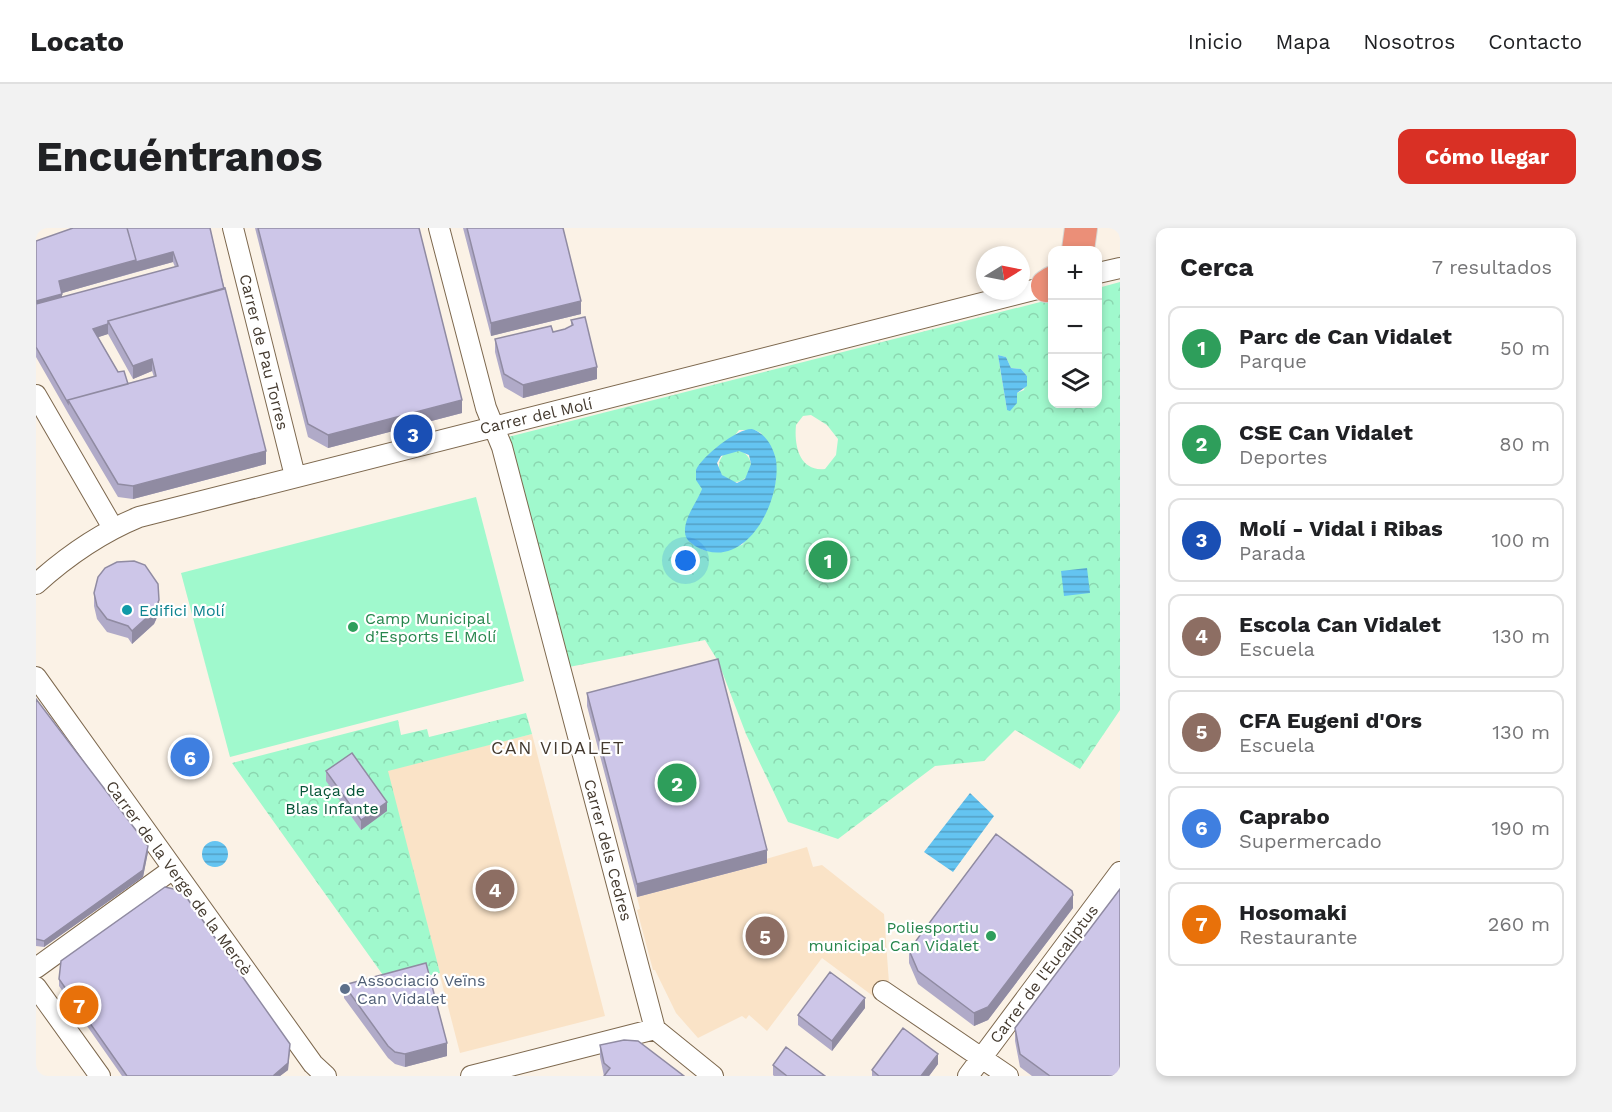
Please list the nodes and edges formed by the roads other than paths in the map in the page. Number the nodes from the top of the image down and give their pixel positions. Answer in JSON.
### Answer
{"nodes":[{"id":1,"x":233,"y":228,"type":"edge"},
{"id":2,"x":439,"y":228,"type":"edge"},
{"id":3,"x":1081,"y":228,"type":"edge"},
{"id":4,"x":1079,"y":246,"type":"edge"},
{"id":5,"x":1120,"y":267,"type":"edge"},
{"id":6,"x":1102,"y":272,"type":"edge"},
{"id":7,"x":1048,"y":285,"type":"edge"},
{"id":8,"x":36,"y":395,"type":"edge"},
{"id":9,"x":494,"y":427,"type":"junction"},
{"id":10,"x":295,"y":476,"type":"junction"},
{"id":11,"x":113,"y":528,"type":"junction"},
{"id":12,"x":36,"y":584,"type":"edge"},
{"id":13,"x":36,"y":677,"type":"edge"},
{"id":14,"x":173,"y":869,"type":"junction"},
{"id":15,"x":1120,"y":872,"type":"edge"},
{"id":16,"x":36,"y":968,"type":"edge"},
{"id":17,"x":36,"y":987,"type":"edge"},
{"id":18,"x":883,"y":991,"type":"dead end"},
{"id":19,"x":655,"y":1029,"type":"junction"},
{"id":20,"x":982,"y":1057,"type":"junction"},
{"id":21,"x":313,"y":1072,"type":"edge"},
{"id":22,"x":100,"y":1076,"type":"edge"},
{"id":23,"x":471,"y":1076,"type":"edge"},
{"id":24,"x":713,"y":1076,"type":"edge"},
{"id":25,"x":968,"y":1076,"type":"edge"},
{"id":26,"x":1008,"y":1076,"type":"edge"}],
"edges":[{"from":1,"to":10,"type":"street","name":"Carrer de Pau Torres"},
{"from":2,"to":9,"type":"street","name":"Carrer dels Cedres"},
{"from":3,"to":4,"type":"highway"},
{"from":5,"to":6,"type":"street"},
{"from":7,"to":9,"type":"street","name":"Carrer del Molí"},
{"from":8,"to":11,"type":"street"},
{"from":9,"to":10,"type":"street","name":"Carrer del Molí"},
{"from":9,"to":19,"type":"street","name":"Carrer dels Cedres"},
{"from":10,"to":11,"type":"street","name":"Carrer del Molí"},
{"from":11,"to":12,"type":"street","name":"Carrer del Molí"},
{"from":13,"to":14,"type":"street","name":"Carrer de la Verge de la Mercè"},
{"from":14,"to":16,"type":"street"},
{"from":14,"to":21,"type":"street","name":"Carrer de la Verge de la Mercè"},
{"from":15,"to":20,"type":"street","name":"Carrer de l'Eucaliptus"},
{"from":17,"to":22,"type":"street"},
{"from":18,"to":20,"type":"street"},
{"from":19,"to":23,"type":"street"},
{"from":19,"to":24,"type":"street"},
{"from":20,"to":25,"type":"street","name":"Carrer de l'Eucaliptus"},
{"from":20,"to":26,"type":"street"}]}
